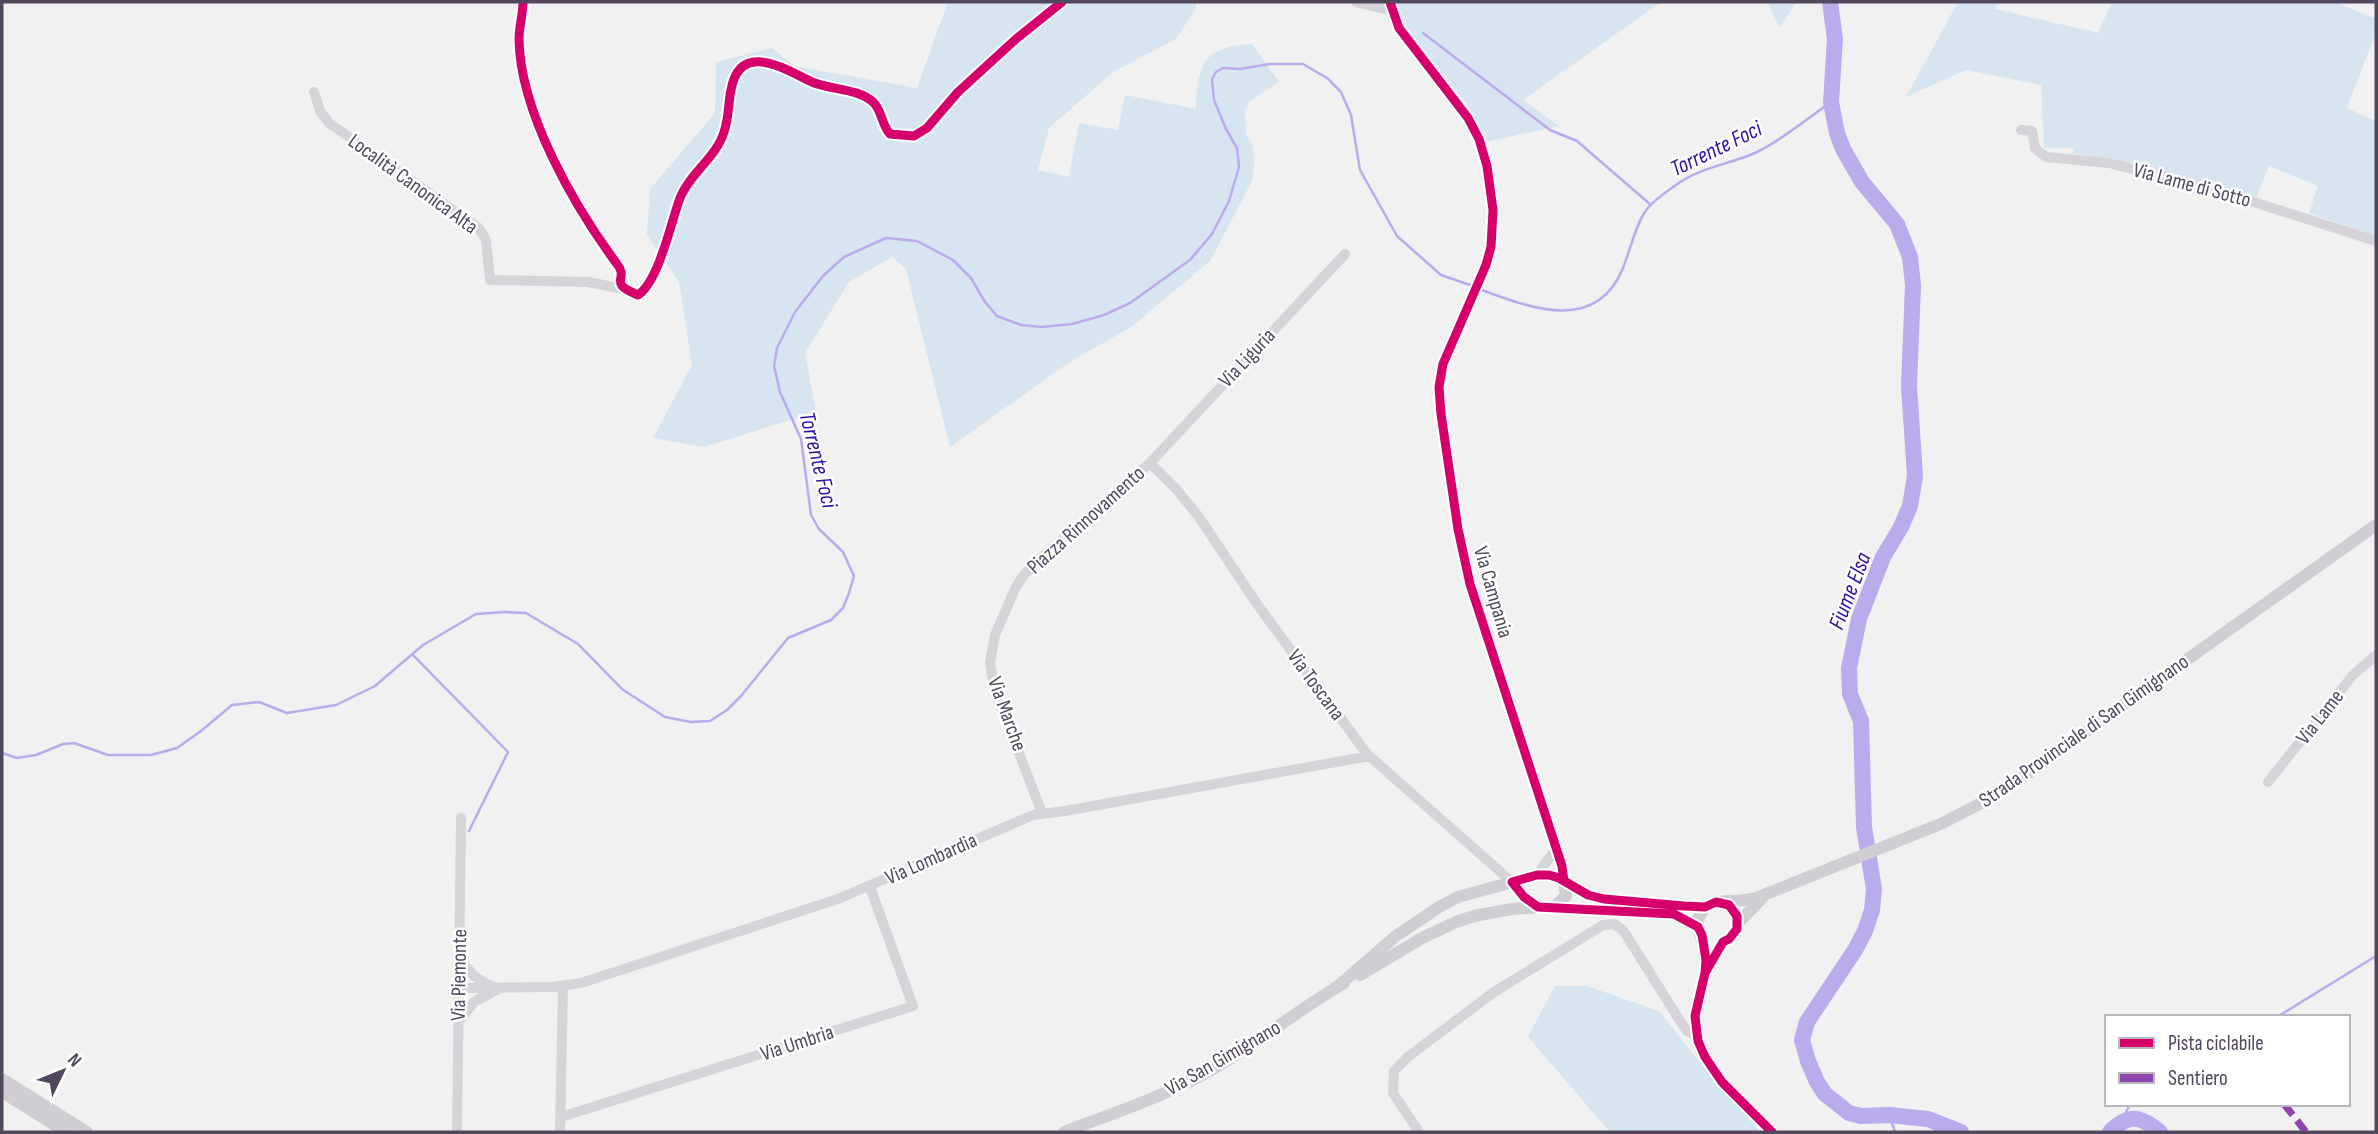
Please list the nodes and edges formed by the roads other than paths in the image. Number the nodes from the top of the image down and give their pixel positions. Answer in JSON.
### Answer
{"nodes":[{"id":1,"x":523,"y":2,"type":"edge"},
{"id":2,"x":1062,"y":2,"type":"edge"},
{"id":3,"x":1356,"y":2,"type":"edge"},
{"id":4,"x":1391,"y":5,"type":"edge"},
{"id":5,"x":314,"y":92,"type":"dead end"},
{"id":6,"x":2021,"y":130,"type":"dead end"},
{"id":7,"x":2376,"y":242,"type":"edge"},
{"id":8,"x":1345,"y":254,"type":"dead end"},
{"id":9,"x":623,"y":289,"type":"junction"},
{"id":10,"x":1150,"y":463,"type":"junction"},
{"id":11,"x":2376,"y":525,"type":"edge"},
{"id":12,"x":1022,"y":577,"type":"joint"},
{"id":13,"x":2376,"y":655,"type":"edge"},
{"id":14,"x":1370,"y":756,"type":"junction"},
{"id":15,"x":2268,"y":782,"type":"dead end"},
{"id":16,"x":1042,"y":813,"type":"junction"},
{"id":17,"x":461,"y":818,"type":"dead end"},
{"id":18,"x":1556,"y":849,"type":"junction"},
{"id":19,"x":1537,"y":875,"type":"junction"},
{"id":20,"x":1564,"y":881,"type":"junction"},
{"id":21,"x":1511,"y":882,"type":"junction"},
{"id":22,"x":870,"y":887,"type":"junction"},
{"id":23,"x":1769,"y":892,"type":"junction"},
{"id":24,"x":1722,"y":903,"type":"junction"},
{"id":25,"x":1538,"y":907,"type":"junction"},
{"id":26,"x":1704,"y":907,"type":"junction"},
{"id":27,"x":1553,"y":908,"type":"junction"},
{"id":28,"x":1738,"y":923,"type":"junction"},
{"id":29,"x":1700,"y":931,"type":"junction"},
{"id":30,"x":1723,"y":942,"type":"junction"},
{"id":31,"x":460,"y":956,"type":"junction"},
{"id":32,"x":1705,"y":973,"type":"junction"},
{"id":33,"x":564,"y":986,"type":"junction"},
{"id":34,"x":1337,"y":987,"type":"junction"},
{"id":35,"x":459,"y":988,"type":"junction"},
{"id":36,"x":500,"y":988,"type":"junction"},
{"id":37,"x":459,"y":1023,"type":"junction"},
{"id":38,"x":1696,"y":1036,"type":"junction"},
{"id":39,"x":2,"y":1079,"type":"edge"},
{"id":40,"x":2,"y":1092,"type":"edge"},
{"id":41,"x":561,"y":1116,"type":"junction"},
{"id":42,"x":66,"y":1132,"type":"edge"},
{"id":43,"x":87,"y":1132,"type":"edge"},
{"id":44,"x":457,"y":1132,"type":"edge"},
{"id":45,"x":560,"y":1132,"type":"edge"},
{"id":46,"x":1063,"y":1132,"type":"edge"},
{"id":47,"x":1419,"y":1132,"type":"edge"},
{"id":48,"x":1772,"y":1132,"type":"edge"}],
"edges":[{"from":1,"to":9,"type":"street"},
{"from":2,"to":9,"type":"street"},
{"from":3,"to":4,"type":"street"},
{"from":4,"to":18,"type":"street","name":"Via Campania"},
{"from":5,"to":9,"type":"street","name":"Località Canonica Alta"},
{"from":6,"to":7,"type":"street","name":"Via Lame di Sotto"},
{"from":8,"to":10,"type":"street","name":"Via Liguria"},
{"from":10,"to":12,"type":"street","name":"Piazza Rinnovamento"},
{"from":10,"to":14,"type":"street","name":"Via Toscana"},
{"from":11,"to":23,"type":"main road","name":"Strada Provinciale di San Gimignano"},
{"from":12,"to":16,"type":"street","name":"Via Marche"},
{"from":13,"to":15,"type":"street","name":"Via Lame"},
{"from":14,"to":16,"type":"street","name":"Via Lombardia"},
{"from":14,"to":21,"type":"street","name":"Via Toscana"},
{"from":16,"to":22,"type":"street","name":"Via Lombardia"},
{"from":17,"to":31,"type":"street","name":"Via Piemonte"},
{"from":18,"to":19,"type":"street"},
{"from":18,"to":20,"type":"street","name":"Via Campania"},
{"from":19,"to":20,"type":"main road","name":"Via San Gimignano"},
{"from":19,"to":21,"type":"main road","name":"Via San Gimignano"},
{"from":20,"to":26,"type":"main road","name":"Via San Gimignano"},
{"from":20,"to":27,"type":"main road"},
{"from":21,"to":25,"type":"main road"},
{"from":21,"to":34,"type":"main road","name":"Via San Gimignano"},
{"from":22,"to":33,"type":"street","name":"Via Lombardia"},
{"from":22,"to":41,"type":"street","name":"Via Umbria"},
{"from":23,"to":24,"type":"main road","name":"Strada Provinciale di San Gimignano"},
{"from":23,"to":28,"type":"main road","name":"Strada Provinciale di San Gimignano"},
{"from":24,"to":26,"type":"main road","name":"Via San Gimignano"},
{"from":24,"to":28,"type":"main road"},
{"from":25,"to":27,"type":"main road","name":"Via San Gimignano"},
{"from":25,"to":34,"type":"main road","name":"Via San Gimignano"},
{"from":26,"to":29,"type":"main road"},
{"from":27,"to":29,"type":"main road","name":"Via San Gimignano"},
{"from":28,"to":30,"type":"main road"},
{"from":29,"to":30,"type":"main road","name":"Via San Gimignano"},
{"from":29,"to":32,"type":"main road"},
{"from":30,"to":32,"type":"main road"},
{"from":31,"to":35,"type":"street","name":"Via Piemonte"},
{"from":31,"to":36,"type":"street"},
{"from":32,"to":38,"type":"main road"},
{"from":33,"to":36,"type":"street","name":"Via Lombardia"},
{"from":33,"to":41,"type":"street"},
{"from":34,"to":46,"type":"main road","name":"Via San Gimignano"},
{"from":35,"to":36,"type":"street","name":"Via Lombardia"},
{"from":35,"to":37,"type":"street","name":"Via Piemonte"},
{"from":36,"to":37,"type":"street"},
{"from":37,"to":44,"type":"street","name":"Via Piemonte"},
{"from":38,"to":47,"type":"street"},
{"from":38,"to":48,"type":"main road"},
{"from":39,"to":43,"type":"main road"},
{"from":40,"to":42,"type":"main road"},
{"from":41,"to":45,"type":"street"}]}
